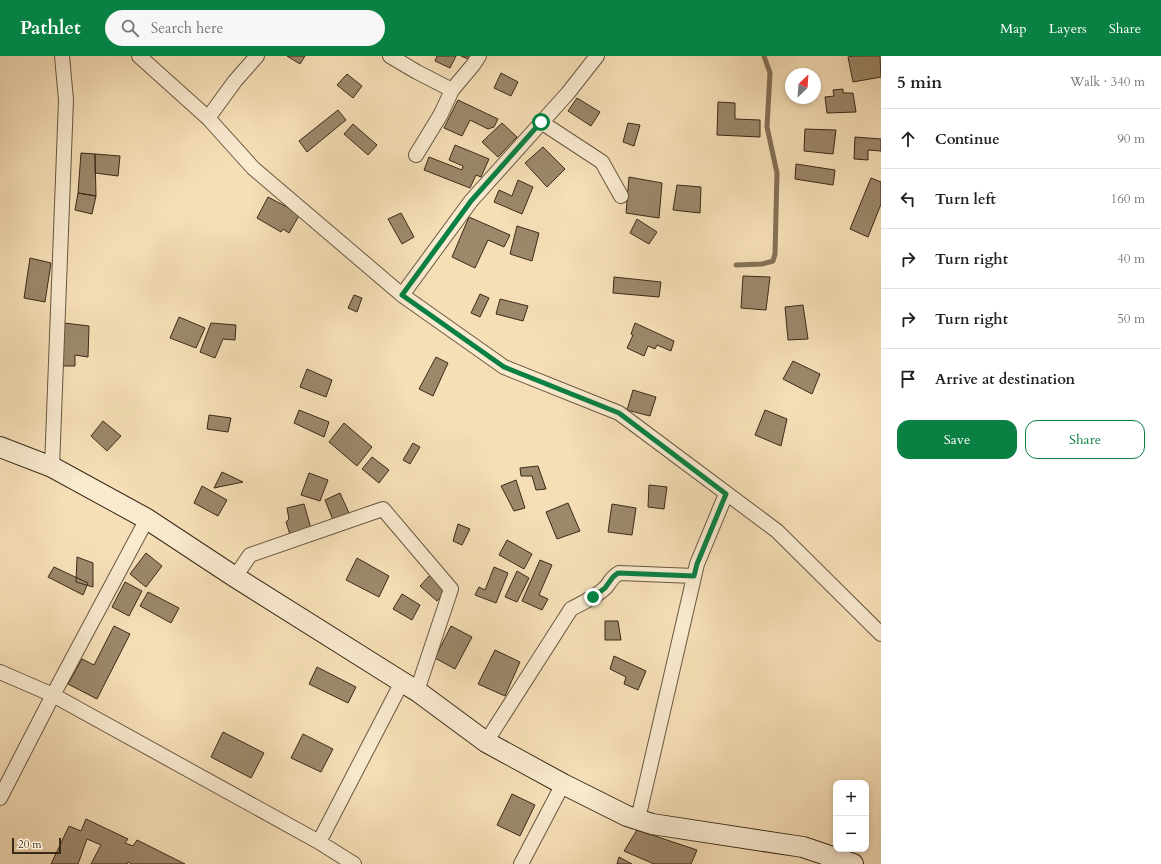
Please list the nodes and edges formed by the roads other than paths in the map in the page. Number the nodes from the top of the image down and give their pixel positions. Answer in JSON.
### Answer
{"nodes":[{"id":1,"x":62,"y":56,"type":"edge"},
{"id":2,"x":139,"y":56,"type":"edge"},
{"id":3,"x":257,"y":56,"type":"edge"},
{"id":4,"x":390,"y":56,"type":"edge"},
{"id":5,"x":479,"y":56,"type":"edge"},
{"id":6,"x":597,"y":56,"type":"edge"},
{"id":7,"x":452,"y":90,"type":"junction"},
{"id":8,"x":208,"y":118,"type":"junction"},
{"id":9,"x":541,"y":122,"type":"junction"},
{"id":10,"x":416,"y":155,"type":"dead end"},
{"id":11,"x":621,"y":196,"type":"dead end"},
{"id":12,"x":402,"y":295,"type":"junction"},
{"id":13,"x":0,"y":447,"type":"edge"},
{"id":14,"x":52,"y":467,"type":"junction"},
{"id":15,"x":726,"y":494,"type":"junction"},
{"id":16,"x":148,"y":519,"type":"junction"},
{"id":17,"x":694,"y":576,"type":"junction"},
{"id":18,"x":235,"y":577,"type":"junction"},
{"id":19,"x":881,"y":634,"type":"edge"},
{"id":20,"x":0,"y":672,"type":"edge"},
{"id":21,"x":409,"y":686,"type":"junction"},
{"id":22,"x":53,"y":695,"type":"junction"},
{"id":23,"x":486,"y":742,"type":"junction"},
{"id":24,"x":563,"y":784,"type":"junction"},
{"id":25,"x":0,"y":798,"type":"edge"},
{"id":26,"x":638,"y":819,"type":"junction"},
{"id":27,"x":319,"y":842,"type":"junction"},
{"id":28,"x":354,"y":864,"type":"edge"},
{"id":29,"x":521,"y":864,"type":"edge"},
{"id":30,"x":853,"y":864,"type":"edge"}],
"edges":[{"from":1,"to":14,"type":"street"},
{"from":2,"to":8,"type":"street"},
{"from":3,"to":8,"type":"street"},
{"from":4,"to":7,"type":"street"},
{"from":5,"to":7,"type":"street"},
{"from":6,"to":9,"type":"street"},
{"from":7,"to":10,"type":"street"},
{"from":8,"to":12,"type":"street"},
{"from":9,"to":11,"type":"street"},
{"from":9,"to":12,"type":"street"},
{"from":12,"to":15,"type":"street"},
{"from":13,"to":14,"type":"main road"},
{"from":14,"to":16,"type":"main road"},
{"from":15,"to":17,"type":"street"},
{"from":15,"to":19,"type":"street"},
{"from":16,"to":18,"type":"main road"},
{"from":16,"to":22,"type":"street"},
{"from":17,"to":23,"type":"street"},
{"from":17,"to":26,"type":"street"},
{"from":18,"to":21,"type":"main road"},
{"from":18,"to":21,"type":"street"},
{"from":20,"to":22,"type":"street"},
{"from":21,"to":23,"type":"main road"},
{"from":21,"to":27,"type":"street"},
{"from":22,"to":25,"type":"street"},
{"from":22,"to":27,"type":"street"},
{"from":23,"to":24,"type":"main road"},
{"from":24,"to":26,"type":"main road"},
{"from":24,"to":29,"type":"street"},
{"from":26,"to":30,"type":"main road"},
{"from":27,"to":28,"type":"street"}]}
